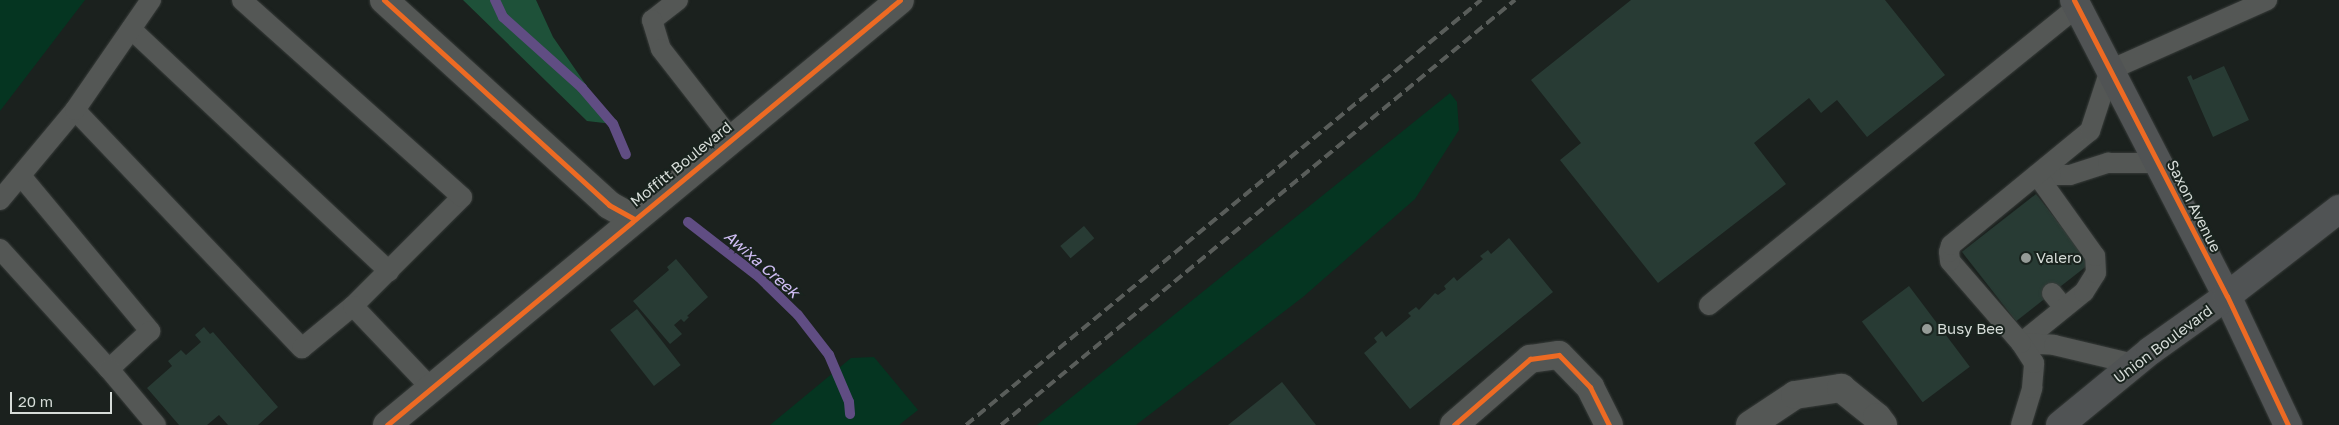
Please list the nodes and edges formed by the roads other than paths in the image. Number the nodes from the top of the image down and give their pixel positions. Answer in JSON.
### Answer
{"nodes":[{"id":1,"x":151,"y":0,"type":"edge"},
{"id":2,"x":242,"y":0,"type":"edge"},
{"id":3,"x":384,"y":0,"type":"edge"},
{"id":4,"x":678,"y":0,"type":"edge"},
{"id":5,"x":900,"y":0,"type":"edge"},
{"id":6,"x":2266,"y":0,"type":"edge"},
{"id":7,"x":2076,"y":4,"type":"edge"},
{"id":8,"x":131,"y":29,"type":"junction"},
{"id":9,"x":2110,"y":70,"type":"junction"},
{"id":10,"x":75,"y":110,"type":"junction"},
{"id":11,"x":731,"y":139,"type":"junction"},
{"id":12,"x":2158,"y":164,"type":"junction"},
{"id":13,"x":2037,"y":175,"type":"junction"},
{"id":14,"x":21,"y":176,"type":"junction"},
{"id":15,"x":0,"y":200,"type":"edge"},
{"id":16,"x":2339,"y":209,"type":"edge"},
{"id":17,"x":634,"y":219,"type":"junction"},
{"id":18,"x":0,"y":249,"type":"edge"},
{"id":19,"x":388,"y":270,"type":"junction"},
{"id":20,"x":2227,"y":296,"type":"junction"},
{"id":21,"x":1709,"y":305,"type":"dead end"},
{"id":22,"x":354,"y":306,"type":"junction"},
{"id":23,"x":2021,"y":343,"type":"junction"},
{"id":24,"x":2134,"y":364,"type":"junction"},
{"id":25,"x":109,"y":369,"type":"junction"},
{"id":26,"x":431,"y":388,"type":"junction"},
{"id":27,"x":156,"y":425,"type":"edge"},
{"id":28,"x":387,"y":425,"type":"edge"},
{"id":29,"x":1454,"y":425,"type":"edge"},
{"id":30,"x":1609,"y":425,"type":"edge"},
{"id":31,"x":1750,"y":425,"type":"edge"},
{"id":32,"x":1883,"y":425,"type":"edge"},
{"id":33,"x":2021,"y":425,"type":"edge"},
{"id":34,"x":2060,"y":425,"type":"edge"},
{"id":35,"x":2288,"y":425,"type":"edge"}],
"edges":[{"from":1,"to":8,"type":"lane"},
{"from":2,"to":19,"type":"lane"},
{"from":3,"to":17,"type":"street"},
{"from":4,"to":11,"type":"lane"},
{"from":5,"to":11,"type":"street","name":"Moffitt Boulevard"},
{"from":6,"to":9,"type":"lane"},
{"from":7,"to":9,"type":"street","name":"Saxon Avenue"},
{"from":7,"to":21,"type":"lane"},
{"from":8,"to":10,"type":"lane"},
{"from":8,"to":19,"type":"lane"},
{"from":9,"to":12,"type":"street","name":"Saxon Avenue"},
{"from":9,"to":13,"type":"lane"},
{"from":10,"to":14,"type":"lane"},
{"from":10,"to":22,"type":"lane"},
{"from":11,"to":17,"type":"street","name":"Moffitt Boulevard"},
{"from":12,"to":13,"type":"lane"},
{"from":12,"to":20,"type":"street","name":"Saxon Avenue"},
{"from":13,"to":23,"type":"lane"},
{"from":13,"to":23,"type":"lane"},
{"from":14,"to":15,"type":"lane"},
{"from":14,"to":25,"type":"lane"},
{"from":16,"to":20,"type":"street","name":"Union Boulevard"},
{"from":17,"to":26,"type":"street","name":"Moffitt Boulevard"},
{"from":18,"to":25,"type":"lane"},
{"from":19,"to":22,"type":"lane"},
{"from":20,"to":24,"type":"street","name":"Union Boulevard"},
{"from":20,"to":35,"type":"street","name":"Saxon Avenue"},
{"from":22,"to":26,"type":"lane"},
{"from":23,"to":24,"type":"lane"},
{"from":23,"to":33,"type":"lane"},
{"from":24,"to":34,"type":"street","name":"Union Boulevard"},
{"from":25,"to":27,"type":"lane"},
{"from":26,"to":28,"type":"street","name":"Moffitt Boulevard"},
{"from":29,"to":30,"type":"street"},
{"from":31,"to":32,"type":"street"}]}
